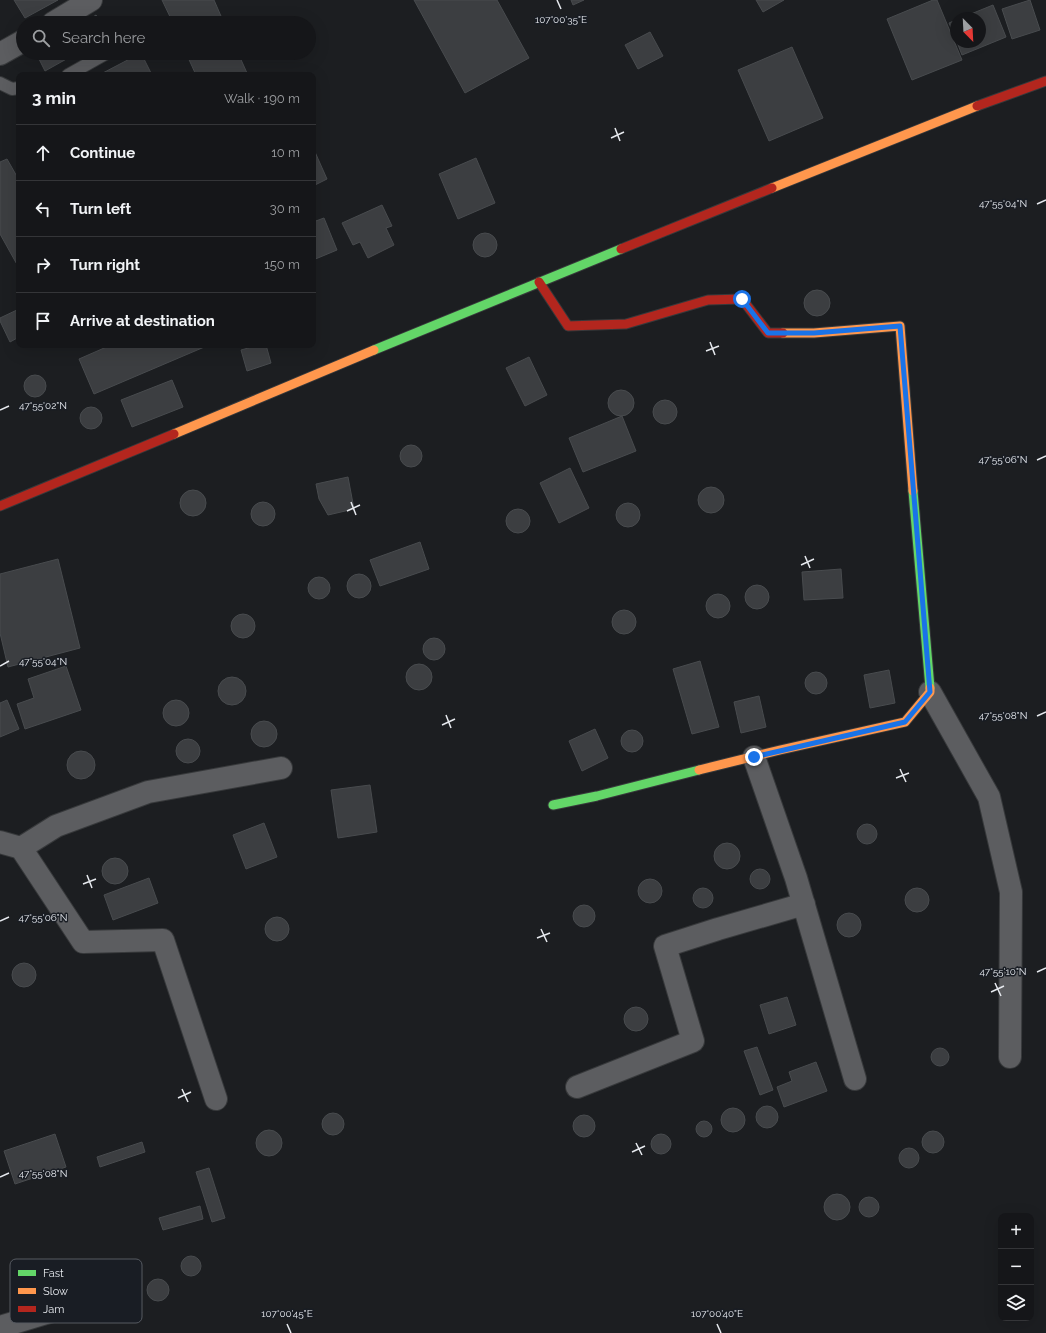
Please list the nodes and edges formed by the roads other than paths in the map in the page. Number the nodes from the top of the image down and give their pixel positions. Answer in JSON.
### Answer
{"nodes":[{"id":1,"x":91,"y":0,"type":"edge"},
{"id":2,"x":65,"y":16,"type":"edge"},
{"id":3,"x":16,"y":44,"type":"edge"},
{"id":4,"x":0,"y":54,"type":"edge"},
{"id":5,"x":95,"y":60,"type":"edge"},
{"id":6,"x":73,"y":72,"type":"edge"},
{"id":7,"x":1046,"y":81,"type":"edge"},
{"id":8,"x":0,"y":83,"type":"edge"},
{"id":9,"x":16,"y":88,"type":"edge"},
{"id":10,"x":539,"y":282,"type":"junction"},
{"id":11,"x":0,"y":506,"type":"edge"},
{"id":12,"x":930,"y":692,"type":"junction"},
{"id":13,"x":754,"y":757,"type":"junction"},
{"id":14,"x":281,"y":768,"type":"dead end"},
{"id":15,"x":553,"y":805,"type":"dead end"},
{"id":16,"x":0,"y":842,"type":"edge"},
{"id":17,"x":21,"y":848,"type":"junction"},
{"id":18,"x":804,"y":904,"type":"junction"},
{"id":19,"x":1010,"y":1057,"type":"dead end"},
{"id":20,"x":855,"y":1079,"type":"dead end"},
{"id":21,"x":577,"y":1087,"type":"dead end"},
{"id":22,"x":216,"y":1099,"type":"dead end"},
{"id":23,"x":13,"y":1323,"type":"edge"},
{"id":24,"x":0,"y":1327,"type":"edge"}],
"edges":[{"from":1,"to":2,"type":"street"},
{"from":3,"to":4,"type":"street"},
{"from":5,"to":6,"type":"lane"},
{"from":7,"to":10,"type":"street"},
{"from":8,"to":9,"type":"lane"},
{"from":10,"to":11,"type":"street"},
{"from":10,"to":12,"type":"street"},
{"from":12,"to":13,"type":"street"},
{"from":12,"to":19,"type":"street"},
{"from":13,"to":15,"type":"street"},
{"from":13,"to":18,"type":"street"},
{"from":14,"to":17,"type":"street"},
{"from":16,"to":17,"type":"street"},
{"from":17,"to":22,"type":"street"},
{"from":18,"to":20,"type":"street"},
{"from":18,"to":21,"type":"street"},
{"from":23,"to":24,"type":"street"}]}
